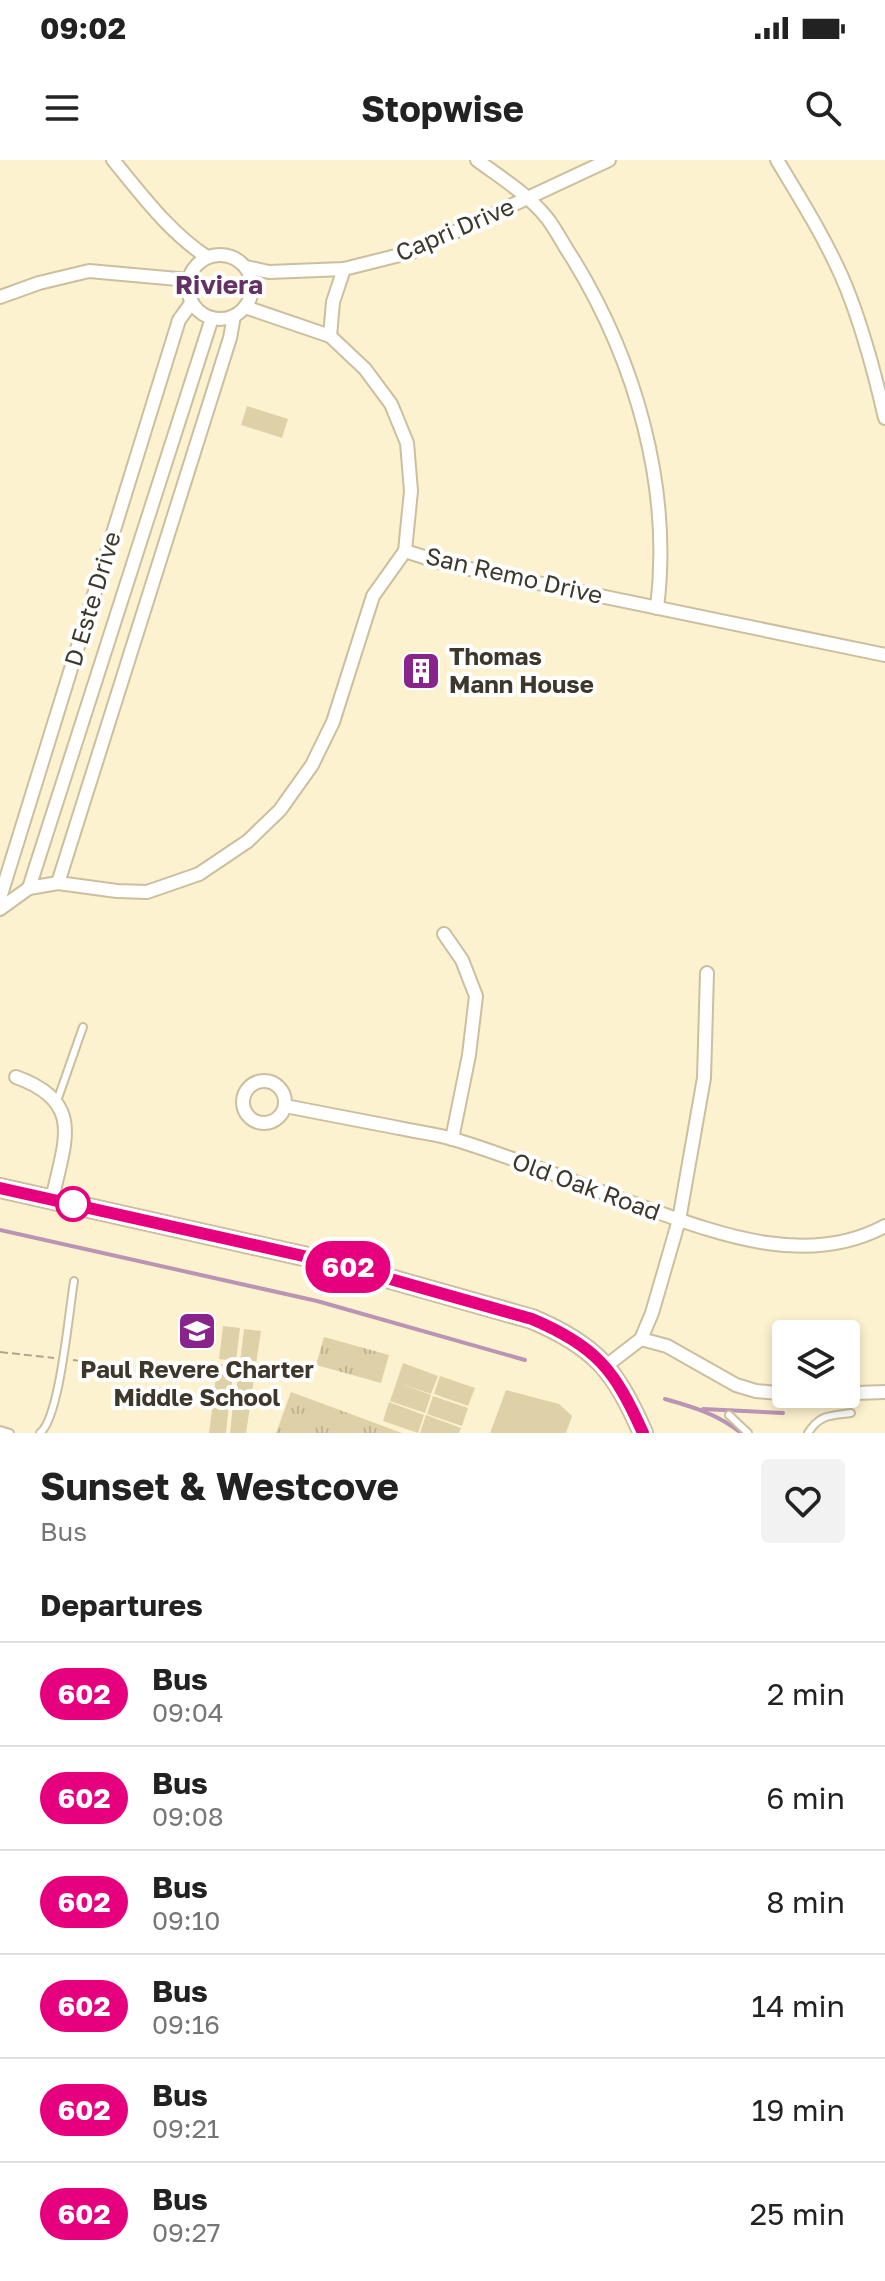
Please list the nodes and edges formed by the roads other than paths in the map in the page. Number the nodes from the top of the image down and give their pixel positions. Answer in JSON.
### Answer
{"nodes":[{"id":1,"x":113,"y":160,"type":"edge"},
{"id":2,"x":477,"y":160,"type":"edge"},
{"id":3,"x":609,"y":160,"type":"edge"},
{"id":4,"x":777,"y":160,"type":"edge"},
{"id":5,"x":528,"y":198,"type":"junction"},
{"id":6,"x":207,"y":257,"type":"junction"},
{"id":7,"x":246,"y":267,"type":"junction"},
{"id":8,"x":344,"y":269,"type":"junction"},
{"id":9,"x":189,"y":280,"type":"junction"},
{"id":10,"x":0,"y":297,"type":"edge"},
{"id":11,"x":192,"y":302,"type":"junction"},
{"id":12,"x":245,"y":307,"type":"junction"},
{"id":13,"x":234,"y":316,"type":"junction"},
{"id":14,"x":212,"y":318,"type":"junction"},
{"id":15,"x":330,"y":336,"type":"junction"},
{"id":16,"x":885,"y":418,"type":"edge"},
{"id":17,"x":405,"y":551,"type":"junction"},
{"id":18,"x":657,"y":608,"type":"junction"},
{"id":19,"x":885,"y":655,"type":"edge"},
{"id":20,"x":58,"y":883,"type":"junction"},
{"id":21,"x":29,"y":888,"type":"junction"},
{"id":22,"x":0,"y":898,"type":"edge"},
{"id":23,"x":0,"y":909,"type":"edge"},
{"id":24,"x":444,"y":934,"type":"dead end"},
{"id":25,"x":707,"y":973,"type":"dead end"},
{"id":26,"x":83,"y":1027,"type":"dead end"},
{"id":27,"x":16,"y":1077,"type":"dead end"},
{"id":28,"x":57,"y":1101,"type":"junction"},
{"id":29,"x":285,"y":1106,"type":"dead end"},
{"id":30,"x":452,"y":1139,"type":"junction"},
{"id":31,"x":0,"y":1188,"type":"edge"},
{"id":32,"x":52,"y":1200,"type":"junction"},
{"id":33,"x":679,"y":1220,"type":"junction"},
{"id":34,"x":885,"y":1227,"type":"edge"},
{"id":35,"x":74,"y":1281,"type":"dead end"},
{"id":36,"x":641,"y":1339,"type":"junction"},
{"id":37,"x":606,"y":1366,"type":"junction"},
{"id":38,"x":885,"y":1392,"type":"edge"},
{"id":39,"x":851,"y":1413,"type":"dead end"},
{"id":40,"x":729,"y":1415,"type":"dead end"},
{"id":41,"x":0,"y":1430,"type":"edge"},
{"id":42,"x":10,"y":1433,"type":"edge"},
{"id":43,"x":40,"y":1433,"type":"edge"},
{"id":44,"x":643,"y":1433,"type":"edge"},
{"id":45,"x":748,"y":1433,"type":"edge"},
{"id":46,"x":808,"y":1433,"type":"edge"}],
"edges":[{"from":1,"to":6,"type":"street"},
{"from":2,"to":5,"type":"street"},
{"from":3,"to":5,"type":"street","name":"Capri Drive"},
{"from":4,"to":16,"type":"street"},
{"from":5,"to":8,"type":"street","name":"Capri Drive"},
{"from":5,"to":18,"type":"street"},
{"from":6,"to":7,"type":"street"},
{"from":6,"to":9,"type":"street"},
{"from":7,"to":8,"type":"street","name":"Capri Drive"},
{"from":7,"to":12,"type":"street"},
{"from":8,"to":15,"type":"street"},
{"from":9,"to":10,"type":"street"},
{"from":9,"to":11,"type":"street"},
{"from":11,"to":14,"type":"street"},
{"from":11,"to":22,"type":"street","name":"D Este Drive"},
{"from":12,"to":13,"type":"street"},
{"from":12,"to":15,"type":"street"},
{"from":13,"to":14,"type":"street"},
{"from":13,"to":20,"type":"street"},
{"from":14,"to":21,"type":"street","name":"D Este Drive"},
{"from":15,"to":17,"type":"street"},
{"from":17,"to":18,"type":"street","name":"San Remo Drive"},
{"from":17,"to":20,"type":"street","name":"San Remo Drive"},
{"from":18,"to":19,"type":"street","name":"San Remo Drive"},
{"from":20,"to":21,"type":"street","name":"San Remo Drive"},
{"from":21,"to":23,"type":"street","name":"San Remo Drive"},
{"from":24,"to":30,"type":"street"},
{"from":25,"to":33,"type":"street"},
{"from":26,"to":28,"type":"lane"},
{"from":27,"to":28,"type":"street"},
{"from":28,"to":32,"type":"street"},
{"from":29,"to":30,"type":"street","name":"Old Oak Road"},
{"from":30,"to":33,"type":"street","name":"Old Oak Road"},
{"from":31,"to":32,"type":"main road"},
{"from":32,"to":37,"type":"main road"},
{"from":33,"to":34,"type":"street","name":"Old Oak Road"},
{"from":33,"to":36,"type":"street"},
{"from":35,"to":43,"type":"lane"},
{"from":36,"to":37,"type":"street"},
{"from":36,"to":38,"type":"street"},
{"from":37,"to":44,"type":"main road"},
{"from":39,"to":46,"type":"lane"},
{"from":40,"to":45,"type":"lane"},
{"from":41,"to":42,"type":"lane"}]}
